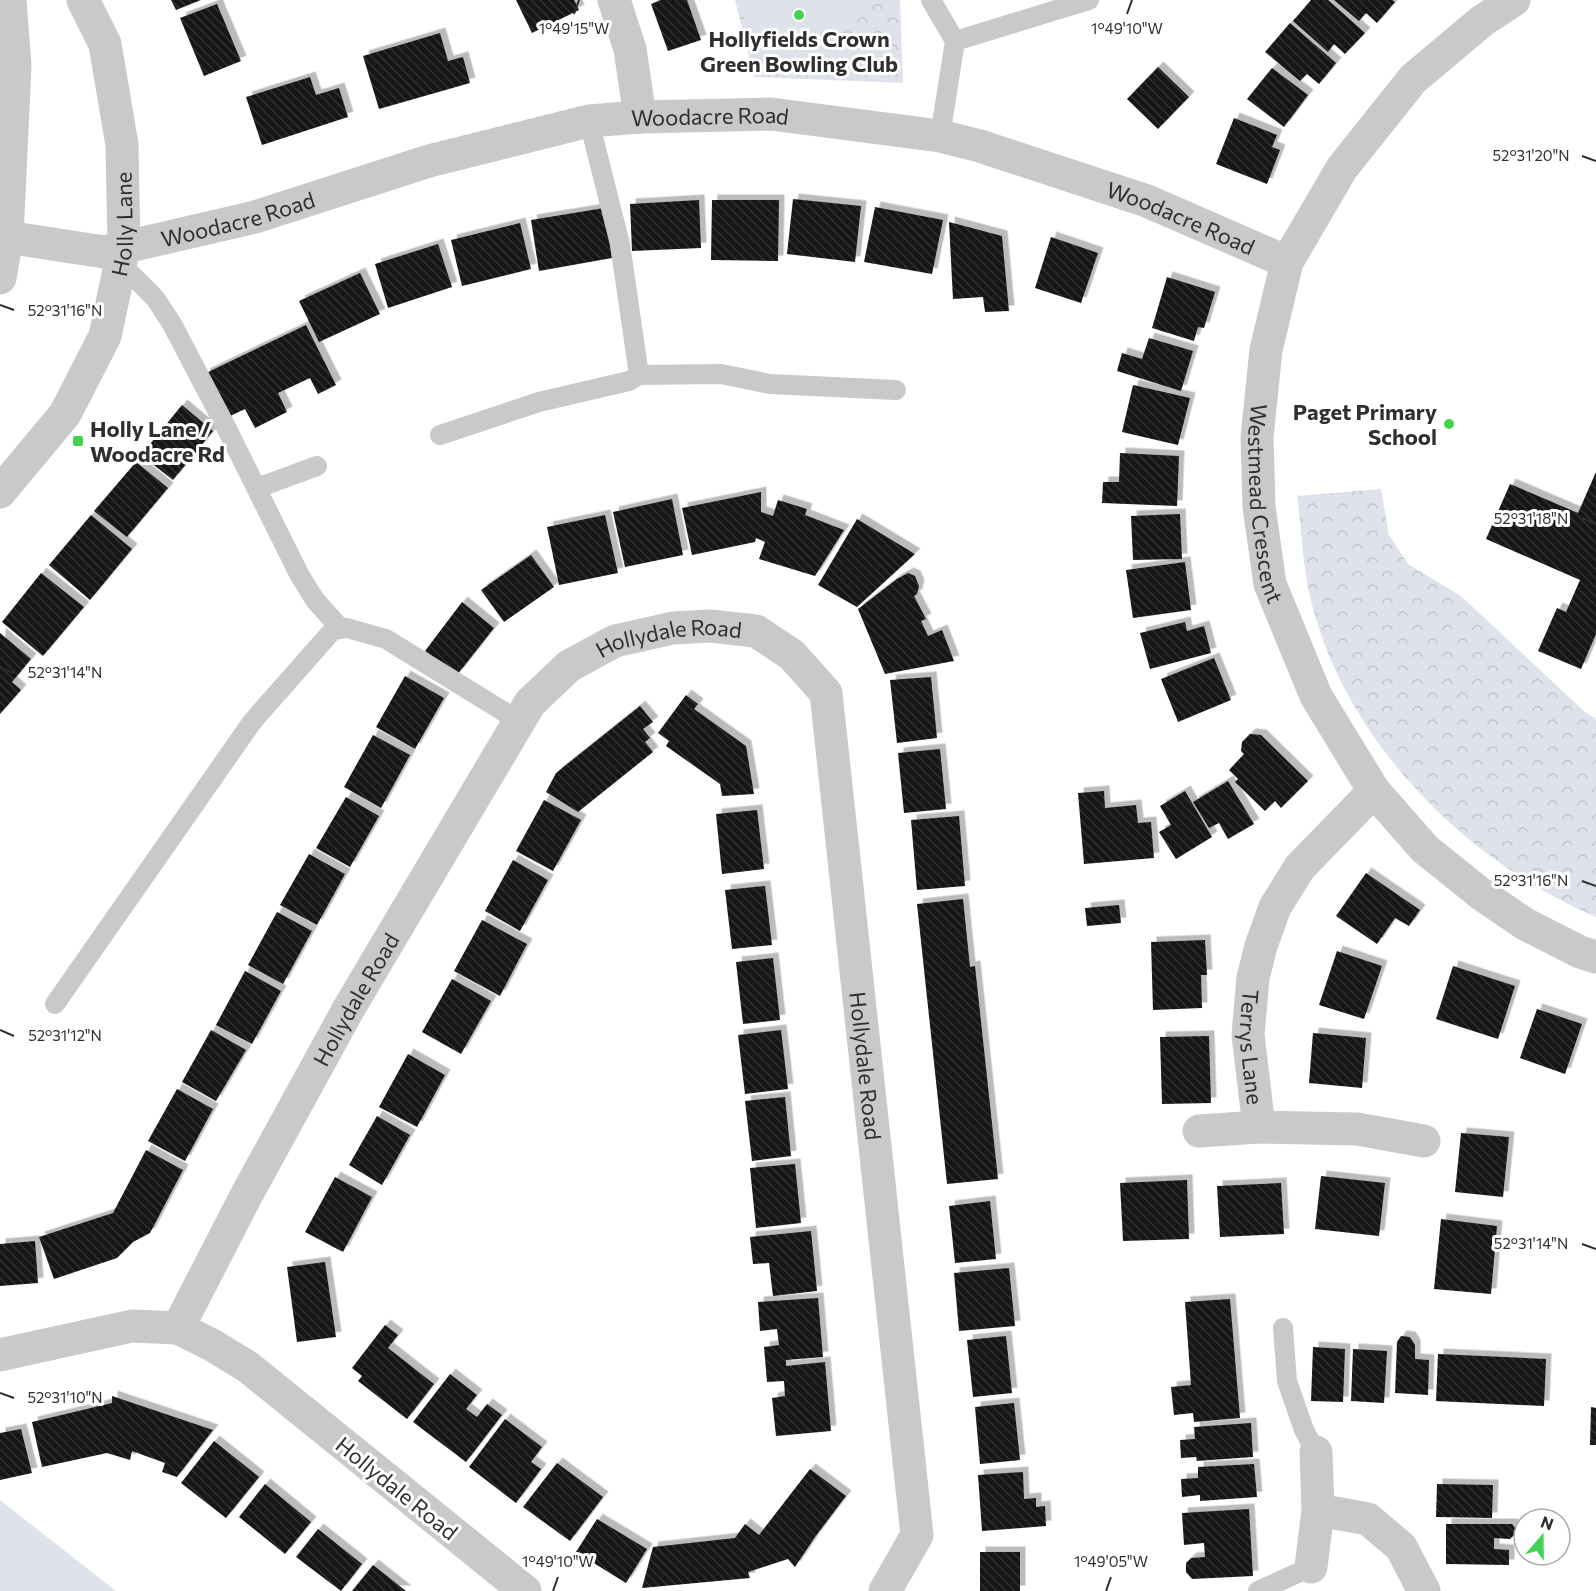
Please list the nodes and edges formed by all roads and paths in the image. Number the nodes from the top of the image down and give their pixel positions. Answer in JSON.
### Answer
{"nodes":[{"id":1,"x":10,"y":0,"type":"edge"},
{"id":2,"x":83,"y":0,"type":"edge"},
{"id":3,"x":614,"y":0,"type":"edge"},
{"id":4,"x":931,"y":0,"type":"edge"},
{"id":5,"x":1089,"y":0,"type":"edge"},
{"id":6,"x":1514,"y":0,"type":"edge"},
{"id":7,"x":955,"y":41,"type":"junction"},
{"id":8,"x":640,"y":117,"type":"junction"},
{"id":9,"x":589,"y":121,"type":"junction"},
{"id":10,"x":940,"y":136,"type":"junction"},
{"id":11,"x":7,"y":237,"type":"junction"},
{"id":12,"x":122,"y":255,"type":"junction"},
{"id":13,"x":1287,"y":262,"type":"junction"},
{"id":14,"x":0,"y":278,"type":"edge"},
{"id":15,"x":639,"y":375,"type":"junction"},
{"id":16,"x":896,"y":390,"type":"dead end"},
{"id":17,"x":440,"y":435,"type":"dead end"},
{"id":18,"x":317,"y":466,"type":"dead end"},
{"id":19,"x":257,"y":488,"type":"junction"},
{"id":20,"x":0,"y":492,"type":"edge"},
{"id":21,"x":341,"y":629,"type":"junction"},
{"id":22,"x":519,"y":721,"type":"junction"},
{"id":23,"x":1374,"y":791,"type":"junction"},
{"id":24,"x":1596,"y":957,"type":"edge"},
{"id":25,"x":55,"y":1004,"type":"dead end"},
{"id":26,"x":1259,"y":1127,"type":"junction"},
{"id":27,"x":1199,"y":1131,"type":"dead end"},
{"id":28,"x":1424,"y":1141,"type":"dead end"},
{"id":29,"x":178,"y":1328,"type":"junction"},
{"id":30,"x":1283,"y":1328,"type":"dead end"},
{"id":31,"x":0,"y":1355,"type":"edge"},
{"id":32,"x":1316,"y":1452,"type":"joint"},
{"id":33,"x":1318,"y":1510,"type":"junction"},
{"id":34,"x":1311,"y":1567,"type":"joint"},
{"id":35,"x":525,"y":1591,"type":"edge"},
{"id":36,"x":885,"y":1591,"type":"edge"},
{"id":37,"x":1258,"y":1591,"type":"edge"},
{"id":38,"x":1424,"y":1591,"type":"edge"}],
"edges":[{"from":1,"to":11,"type":"street"},
{"from":2,"to":12,"type":"street","name":"Holly Lane"},
{"from":3,"to":8,"type":"street"},
{"from":4,"to":7,"type":"lane"},
{"from":5,"to":7,"type":"lane"},
{"from":6,"to":13,"type":"street","name":"Westmead Crescent"},
{"from":7,"to":10,"type":"lane"},
{"from":8,"to":9,"type":"street","name":"Woodacre Road"},
{"from":8,"to":10,"type":"street","name":"Woodacre Road"},
{"from":9,"to":12,"type":"street","name":"Woodacre Road"},
{"from":9,"to":15,"type":"lane"},
{"from":10,"to":13,"type":"street","name":"Woodacre Road"},
{"from":11,"to":12,"type":"street","name":"Woodacre Road"},
{"from":11,"to":14,"type":"street"},
{"from":12,"to":19,"type":"lane"},
{"from":12,"to":20,"type":"street","name":"Holly Lane"},
{"from":13,"to":23,"type":"street","name":"Westmead Crescent"},
{"from":15,"to":16,"type":"lane"},
{"from":15,"to":17,"type":"lane"},
{"from":18,"to":19,"type":"lane"},
{"from":19,"to":21,"type":"lane"},
{"from":21,"to":22,"type":"lane"},
{"from":21,"to":25,"type":"lane"},
{"from":22,"to":29,"type":"street","name":"Hollydale Road"},
{"from":22,"to":36,"type":"street","name":"Hollydale Road"},
{"from":23,"to":24,"type":"street","name":"Westmead Crescent"},
{"from":23,"to":26,"type":"street","name":"Terrys Lane"},
{"from":26,"to":27,"type":"street","name":"Terrys Lane"},
{"from":26,"to":28,"type":"street","name":"Terrys Lane"},
{"from":29,"to":31,"type":"street","name":"Hollydale Road"},
{"from":29,"to":35,"type":"street","name":"Hollydale Road"},
{"from":30,"to":32,"type":"lane"},
{"from":32,"to":33,"type":"street"},
{"from":33,"to":34,"type":"street"},
{"from":33,"to":38,"type":"street"},
{"from":34,"to":37,"type":"lane"}]}
